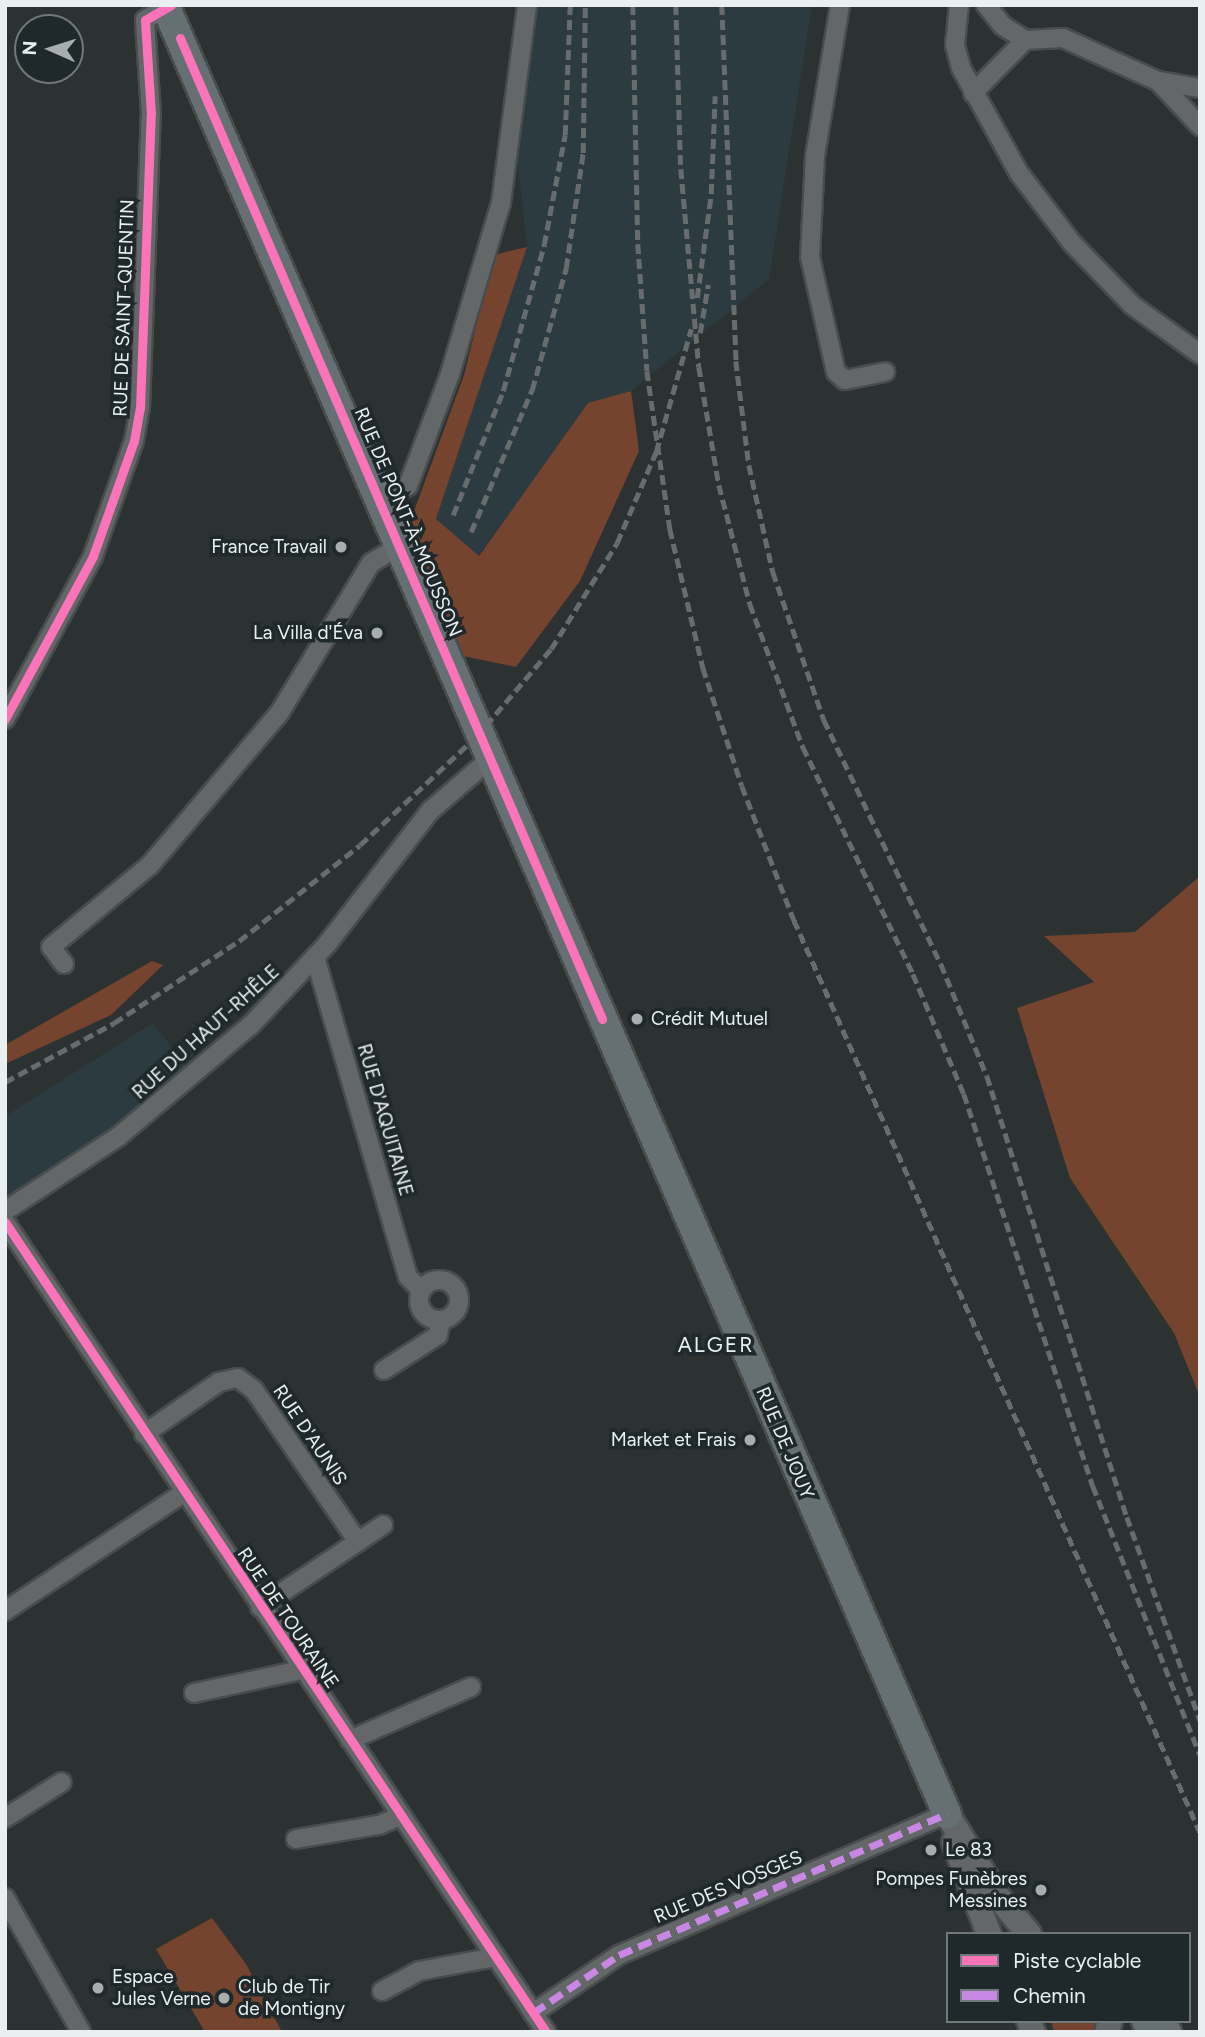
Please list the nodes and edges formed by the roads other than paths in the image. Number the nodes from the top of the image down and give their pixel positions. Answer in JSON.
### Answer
{"nodes":[{"id":1,"x":527,"y":5,"type":"edge"},
{"id":2,"x":840,"y":5,"type":"edge"},
{"id":3,"x":959,"y":5,"type":"edge"},
{"id":4,"x":986,"y":5,"type":"edge"},
{"id":5,"x":166,"y":6,"type":"edge"},
{"id":6,"x":1025,"y":40,"type":"junction"},
{"id":7,"x":1158,"y":81,"type":"junction"},
{"id":8,"x":1200,"y":88,"type":"edge"},
{"id":9,"x":973,"y":93,"type":"junction"},
{"id":10,"x":1200,"y":126,"type":"edge"},
{"id":11,"x":1200,"y":354,"type":"edge"},
{"id":12,"x":885,"y":372,"type":"dead end"},
{"id":13,"x":380,"y":502,"type":"junction"},
{"id":14,"x":399,"y":546,"type":"junction"},
{"id":15,"x":5,"y":719,"type":"edge"},
{"id":16,"x":490,"y":759,"type":"junction"},
{"id":17,"x":315,"y":957,"type":"junction"},
{"id":18,"x":64,"y":964,"type":"dead end"},
{"id":19,"x":602,"y":1019,"type":"joint"},
{"id":20,"x":5,"y":1211,"type":"edge"},
{"id":21,"x":5,"y":1222,"type":"edge"},
{"id":22,"x":421,"y":1290,"type":"junction"},
{"id":23,"x":441,"y":1320,"type":"junction"},
{"id":24,"x":384,"y":1370,"type":"dead end"},
{"id":25,"x":144,"y":1434,"type":"junction"},
{"id":26,"x":183,"y":1493,"type":"junction"},
{"id":27,"x":383,"y":1525,"type":"dead end"},
{"id":28,"x":358,"y":1542,"type":"junction"},
{"id":29,"x":260,"y":1607,"type":"junction"},
{"id":30,"x":5,"y":1611,"type":"edge"},
{"id":31,"x":301,"y":1670,"type":"junction"},
{"id":32,"x":471,"y":1687,"type":"dead end"},
{"id":33,"x":194,"y":1693,"type":"dead end"},
{"id":34,"x":349,"y":1740,"type":"junction"},
{"id":35,"x":62,"y":1782,"type":"dead end"},
{"id":36,"x":947,"y":1814,"type":"junction"},
{"id":37,"x":400,"y":1816,"type":"junction"},
{"id":38,"x":5,"y":1818,"type":"edge"},
{"id":39,"x":296,"y":1839,"type":"dead end"},
{"id":40,"x":961,"y":1868,"type":"junction"},
{"id":41,"x":5,"y":1898,"type":"edge"},
{"id":42,"x":988,"y":1932,"type":"edge"},
{"id":43,"x":1008,"y":1932,"type":"edge"},
{"id":44,"x":1028,"y":1932,"type":"edge"},
{"id":45,"x":495,"y":1957,"type":"junction"},
{"id":46,"x":382,"y":1991,"type":"dead end"},
{"id":47,"x":533,"y":2013,"type":"junction"},
{"id":48,"x":1150,"y":2023,"type":"edge"},
{"id":49,"x":81,"y":2032,"type":"edge"},
{"id":50,"x":546,"y":2032,"type":"edge"},
{"id":51,"x":1130,"y":2032,"type":"edge"},
{"id":52,"x":1149,"y":2032,"type":"edge"},
{"id":53,"x":1167,"y":2032,"type":"edge"}],
"edges":[{"from":1,"to":13,"type":"street"},
{"from":2,"to":12,"type":"street"},
{"from":3,"to":9,"type":"street"},
{"from":4,"to":6,"type":"street"},
{"from":5,"to":13,"type":"main road","name":"RUE DE PONT-À-MOUSSON"},
{"from":5,"to":15,"type":"street","name":"RUE DE SAINT-QUENTIN"},
{"from":6,"to":7,"type":"street"},
{"from":6,"to":9,"type":"street"},
{"from":7,"to":8,"type":"street"},
{"from":7,"to":10,"type":"street"},
{"from":9,"to":11,"type":"street"},
{"from":13,"to":14,"type":"main road","name":"RUE DE PONT-À-MOUSSON"},
{"from":14,"to":16,"type":"main road","name":"RUE DE PONT-À-MOUSSON"},
{"from":14,"to":18,"type":"street"},
{"from":16,"to":17,"type":"street","name":"RUE DU HAUT-RHÊLE"},
{"from":16,"to":19,"type":"main road","name":"RUE DE PONT-À-MOUSSON"},
{"from":17,"to":20,"type":"street","name":"RUE DU HAUT-RHÊLE"},
{"from":17,"to":22,"type":"street","name":"RUE D'AQUITAINE"},
{"from":19,"to":36,"type":"main road","name":"RUE DE JOUY"},
{"from":21,"to":25,"type":"street","name":"RUE DE TOURAINE"},
{"from":22,"to":23,"type":"street","name":"RUE D'AQUITAINE"},
{"from":22,"to":23,"type":"street"},
{"from":23,"to":24,"type":"street"},
{"from":25,"to":26,"type":"street","name":"RUE DE TOURAINE"},
{"from":25,"to":28,"type":"street","name":"RUE D'AUNIS"},
{"from":26,"to":29,"type":"street","name":"RUE DE TOURAINE"},
{"from":26,"to":30,"type":"street"},
{"from":27,"to":28,"type":"street"},
{"from":28,"to":29,"type":"street"},
{"from":29,"to":31,"type":"street","name":"RUE DE TOURAINE"},
{"from":31,"to":33,"type":"street","name":"RUE DE TOURAINE"},
{"from":31,"to":34,"type":"street","name":"RUE DE TOURAINE"},
{"from":32,"to":34,"type":"street"},
{"from":34,"to":37,"type":"street","name":"RUE DE TOURAINE"},
{"from":35,"to":38,"type":"street"},
{"from":36,"to":40,"type":"main road","name":"RUE DE JOUY"},
{"from":36,"to":44,"type":"main road"},
{"from":36,"to":47,"type":"street","name":"RUE DES VOSGES"},
{"from":37,"to":39,"type":"street"},
{"from":37,"to":45,"type":"street","name":"RUE DE TOURAINE"},
{"from":40,"to":42,"type":"main road","name":"RUE DE JOUY"},
{"from":40,"to":43,"type":"main road","name":"RUE DE JOUY"},
{"from":41,"to":49,"type":"street"},
{"from":45,"to":46,"type":"street"},
{"from":45,"to":47,"type":"street","name":"RUE DE TOURAINE"},
{"from":47,"to":50,"type":"street","name":"RUE DE TOURAINE"},
{"from":48,"to":53,"type":"main road"},
{"from":51,"to":52,"type":"main road"}]}
